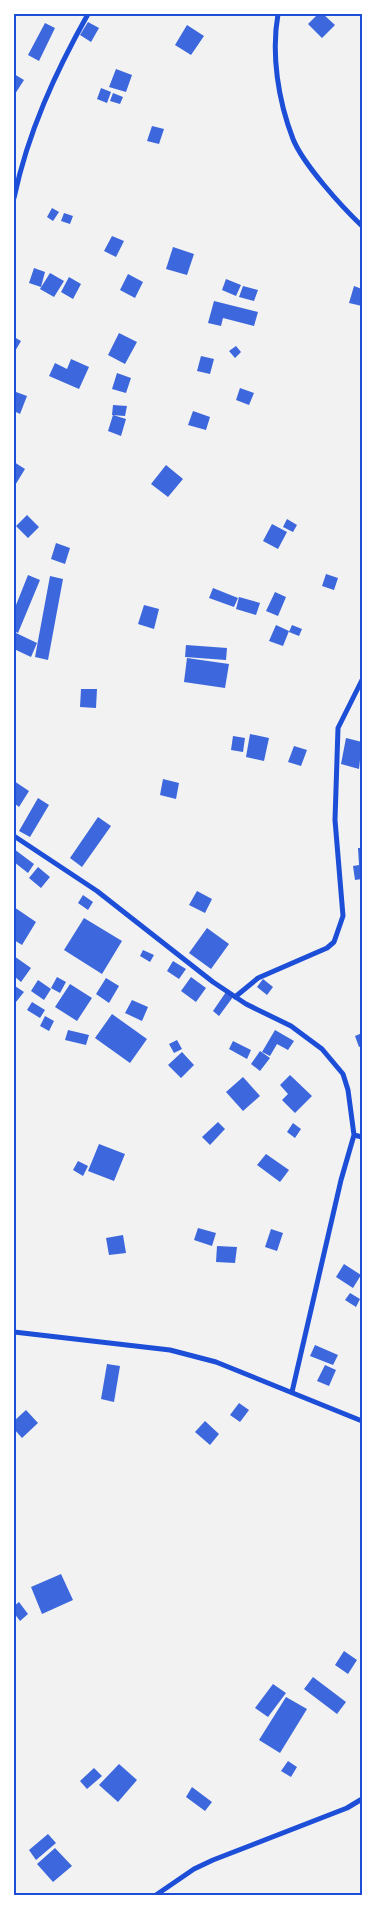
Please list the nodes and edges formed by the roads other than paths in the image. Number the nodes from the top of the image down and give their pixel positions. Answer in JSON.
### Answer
{"nodes":[{"id":1,"x":88,"y":14,"type":"edge"},
{"id":2,"x":278,"y":14,"type":"edge"},
{"id":3,"x":14,"y":198,"type":"edge"},
{"id":4,"x":362,"y":226,"type":"edge"},
{"id":5,"x":362,"y":680,"type":"edge"},
{"id":6,"x":14,"y":836,"type":"edge"},
{"id":7,"x":235,"y":997,"type":"junction"},
{"id":8,"x":354,"y":1135,"type":"junction"},
{"id":9,"x":362,"y":1137,"type":"edge"},
{"id":10,"x":14,"y":1332,"type":"edge"},
{"id":11,"x":292,"y":1392,"type":"junction"},
{"id":12,"x":362,"y":1421,"type":"edge"},
{"id":13,"x":362,"y":1799,"type":"edge"},
{"id":14,"x":156,"y":1895,"type":"edge"}],
"edges":[{"from":1,"to":3,"type":"street"},
{"from":2,"to":4,"type":"street"},
{"from":5,"to":7,"type":"street"},
{"from":6,"to":7,"type":"street"},
{"from":7,"to":8,"type":"street"},
{"from":8,"to":9,"type":"street"},
{"from":8,"to":11,"type":"street"},
{"from":10,"to":11,"type":"street"},
{"from":11,"to":12,"type":"street"},
{"from":13,"to":14,"type":"street"}]}
